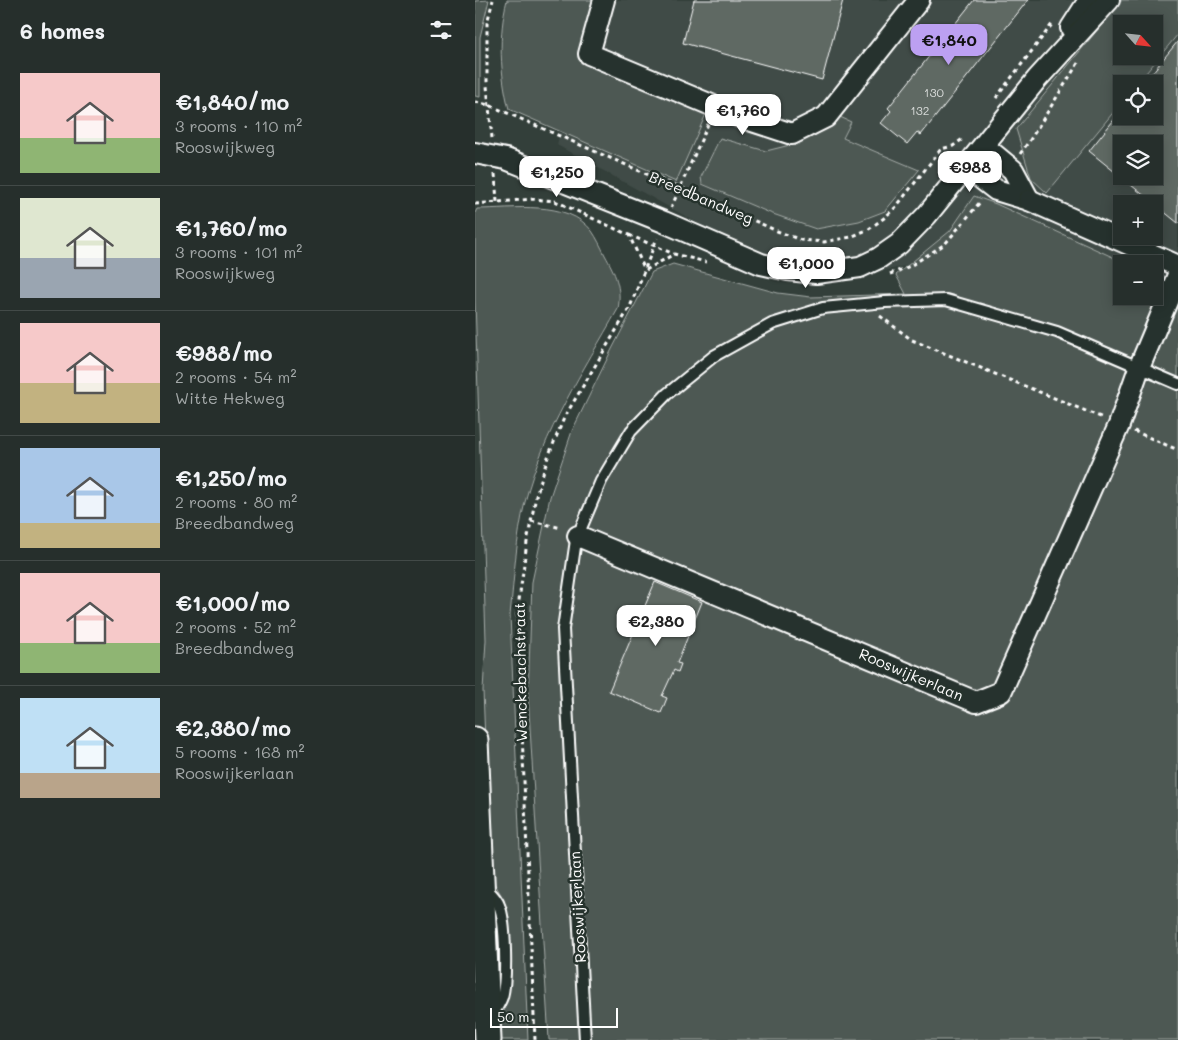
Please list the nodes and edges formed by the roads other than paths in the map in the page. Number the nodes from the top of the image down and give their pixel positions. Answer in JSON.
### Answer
{"nodes":[{"id":1,"x":604,"y":0,"type":"edge"},
{"id":2,"x":919,"y":0,"type":"edge"},
{"id":3,"x":1089,"y":0,"type":"edge"},
{"id":4,"x":1109,"y":0,"type":"edge"},
{"id":5,"x":1037,"y":80,"type":"junction"},
{"id":6,"x":984,"y":146,"type":"junction"},
{"id":7,"x":484,"y":154,"type":"edge"},
{"id":8,"x":966,"y":167,"type":"junction"},
{"id":9,"x":1029,"y":200,"type":"junction"},
{"id":10,"x":1178,"y":266,"type":"edge"},
{"id":11,"x":1178,"y":275,"type":"edge"},
{"id":12,"x":1139,"y":368,"type":"junction"},
{"id":13,"x":1178,"y":384,"type":"edge"},
{"id":14,"x":578,"y":536,"type":"junction"},
{"id":15,"x":475,"y":740,"type":"edge"},
{"id":16,"x":488,"y":1032,"type":"edge"},
{"id":17,"x":585,"y":1040,"type":"edge"}],
"edges":[{"from":1,"to":2,"type":"street"},
{"from":3,"to":5,"type":"street"},
{"from":4,"to":5,"type":"street"},
{"from":5,"to":6,"type":"street"},
{"from":6,"to":8,"type":"street"},
{"from":6,"to":9,"type":"street"},
{"from":7,"to":8,"type":"street"},
{"from":8,"to":9,"type":"street"},
{"from":9,"to":10,"type":"street"},
{"from":11,"to":12,"type":"street","name":"Rooswijkerlaan"},
{"from":12,"to":13,"type":"lane","name":"Rooswijkerlaan"},
{"from":12,"to":14,"type":"lane","name":"Rooswijkerlaan"},
{"from":12,"to":14,"type":"street","name":"Rooswijkerlaan"},
{"from":14,"to":17,"type":"lane","name":"Rooswijkerlaan"},
{"from":15,"to":16,"type":"street"}]}
